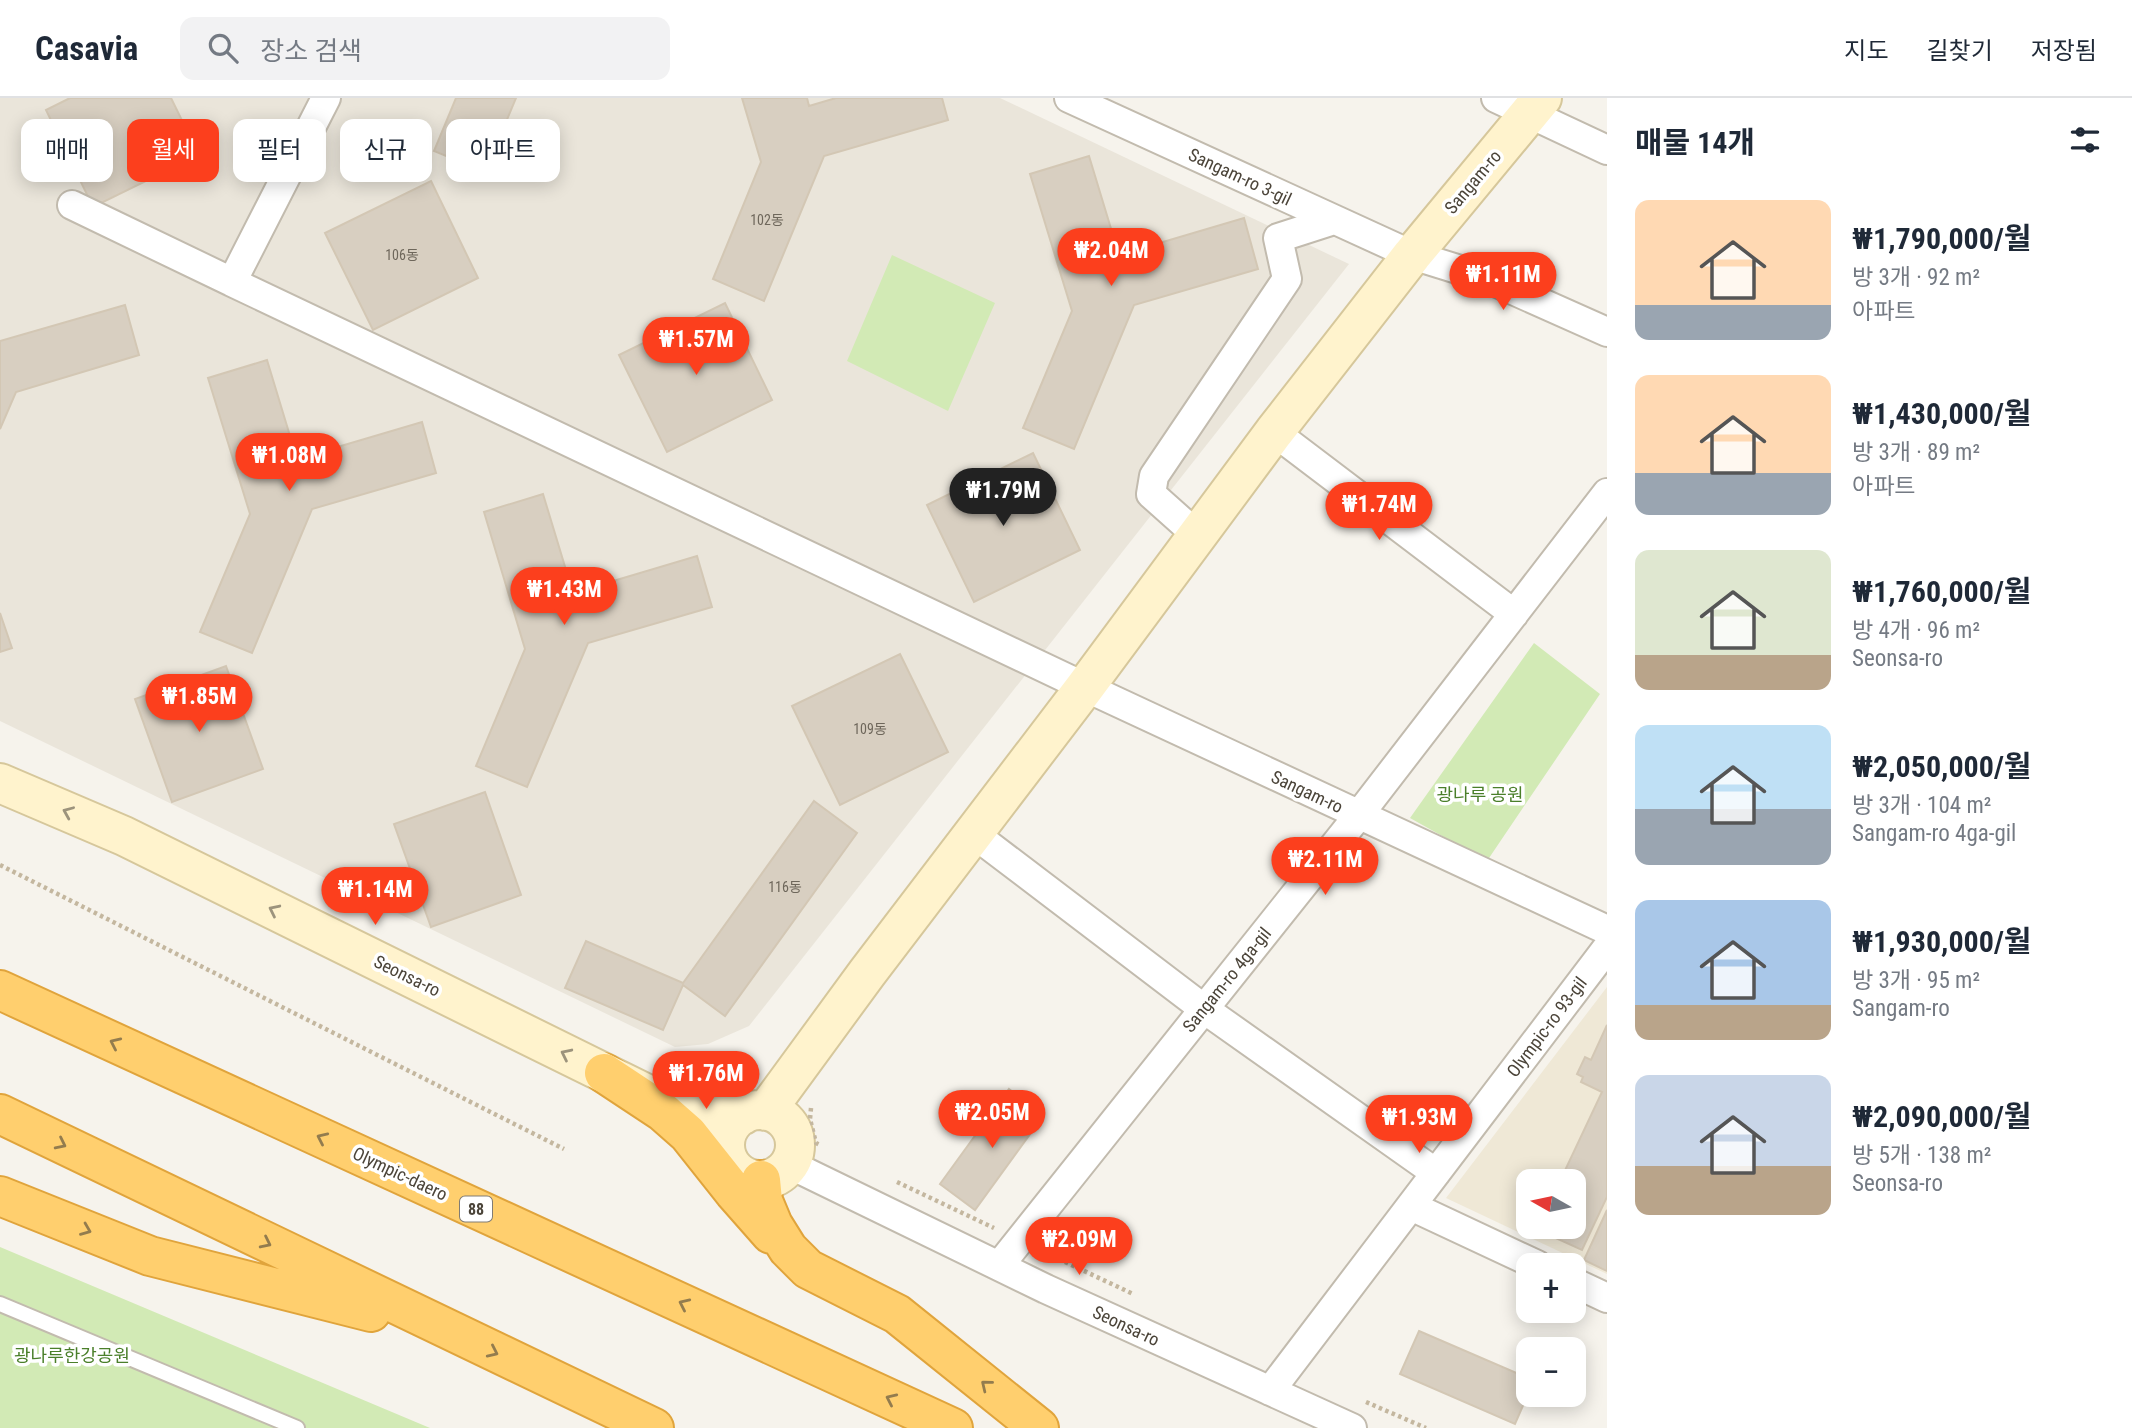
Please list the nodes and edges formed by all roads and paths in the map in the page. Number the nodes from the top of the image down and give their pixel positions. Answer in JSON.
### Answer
{"nodes":[{"id":1,"x":326,"y":98,"type":"edge"},
{"id":2,"x":1069,"y":98,"type":"edge"},
{"id":3,"x":1522,"y":103,"type":"edge"},
{"id":4,"x":1607,"y":150,"type":"edge"},
{"id":5,"x":72,"y":205,"type":"dead end"},
{"id":6,"x":1334,"y":220,"type":"junction"},
{"id":7,"x":1412,"y":255,"type":"junction"},
{"id":8,"x":232,"y":282,"type":"junction"},
{"id":9,"x":1607,"y":332,"type":"edge"},
{"id":10,"x":1273,"y":432,"type":"junction"},
{"id":11,"x":1606,"y":498,"type":"edge"},
{"id":12,"x":1197,"y":535,"type":"junction"},
{"id":13,"x":1514,"y":614,"type":"junction"},
{"id":14,"x":1085,"y":687,"type":"junction"},
{"id":15,"x":0,"y":783,"type":"edge"},
{"id":16,"x":1358,"y":816,"type":"junction"},
{"id":17,"x":974,"y":834,"type":"junction"},
{"id":18,"x":0,"y":865,"type":"edge"},
{"id":19,"x":1607,"y":930,"type":"edge"},
{"id":20,"x":1607,"y":948,"type":"edge"},
{"id":21,"x":0,"y":990,"type":"edge"},
{"id":22,"x":1204,"y":1009,"type":"junction"},
{"id":23,"x":604,"y":1073,"type":"junction"},
{"id":24,"x":755,"y":1113,"type":"junction"},
{"id":25,"x":0,"y":1114,"type":"edge"},
{"id":26,"x":564,"y":1149,"type":"dead end"},
{"id":27,"x":828,"y":1149,"type":"dead end"},
{"id":28,"x":789,"y":1163,"type":"junction"},
{"id":29,"x":1436,"y":1174,"type":"junction"},
{"id":30,"x":888,"y":1178,"type":"dead end"},
{"id":31,"x":0,"y":1196,"type":"edge"},
{"id":32,"x":1411,"y":1206,"type":"junction"},
{"id":33,"x":1020,"y":1240,"type":"junction"},
{"id":34,"x":1516,"y":1255,"type":"edge"},
{"id":35,"x":999,"y":1266,"type":"junction"},
{"id":36,"x":808,"y":1269,"type":"junction"},
{"id":37,"x":1586,"y":1288,"type":"edge"},
{"id":38,"x":1141,"y":1298,"type":"dead end"},
{"id":39,"x":1607,"y":1298,"type":"edge"},
{"id":40,"x":0,"y":1304,"type":"edge"},
{"id":41,"x":453,"y":1333,"type":"junction"},
{"id":42,"x":1270,"y":1391,"type":"junction"},
{"id":43,"x":1363,"y":1401,"type":"dead end"},
{"id":44,"x":297,"y":1428,"type":"edge"},
{"id":45,"x":654,"y":1428,"type":"edge"},
{"id":46,"x":953,"y":1428,"type":"edge"},
{"id":47,"x":1039,"y":1428,"type":"edge"},
{"id":48,"x":1352,"y":1428,"type":"edge"},
{"id":49,"x":1426,"y":1428,"type":"edge"}],
"edges":[{"from":1,"to":8,"type":"street"},
{"from":2,"to":6,"type":"street","name":"Sangam-ro 3-gil"},
{"from":3,"to":4,"type":"street"},
{"from":3,"to":7,"type":"street","name":"Sangam-ro"},
{"from":5,"to":8,"type":"street"},
{"from":6,"to":7,"type":"street","name":"Sangam-ro 3-gil"},
{"from":6,"to":12,"type":"street"},
{"from":7,"to":9,"type":"street","name":"Sangam-ro 3-gil"},
{"from":7,"to":10,"type":"street","name":"Sangam-ro"},
{"from":8,"to":14,"type":"street"},
{"from":10,"to":12,"type":"street","name":"Sangam-ro"},
{"from":10,"to":13,"type":"street"},
{"from":11,"to":13,"type":"street","name":"Sangam-ro 4ga-gil"},
{"from":12,"to":14,"type":"street","name":"Sangam-ro"},
{"from":13,"to":16,"type":"street","name":"Sangam-ro 4ga-gil"},
{"from":14,"to":16,"type":"street","name":"Sangam-ro"},
{"from":14,"to":17,"type":"street","name":"Sangam-ro"},
{"from":23,"to":15,"type":"street","name":"Seonsa-ro","one_way":true},
{"from":16,"to":19,"type":"street","name":"Sangam-ro"},
{"from":16,"to":22,"type":"street","name":"Sangam-ro 4ga-gil"},
{"from":17,"to":22,"type":"street"},
{"from":17,"to":24,"type":"street","name":"Sangam-ro"},
{"from":18,"to":26,"type":"path"},
{"from":20,"to":29,"type":"street","name":"Olympic-ro 93-gil"},
{"from":46,"to":21,"type":"highway","name":"Olympic-daero","number":"88","one_way":true},
{"from":22,"to":29,"type":"street"},
{"from":22,"to":33,"type":"street","name":"Sangam-ro 4ga-gil"},
{"from":23,"to":24,"type":"street","name":"Seonsa-ro"},
{"from":23,"to":36,"type":"highway"},
{"from":24,"to":28,"type":"street"},
{"from":24,"to":28,"type":"street"},
{"from":25,"to":41,"type":"highway","one_way":true},
{"from":27,"to":28,"type":"path"},
{"from":28,"to":35,"type":"street","name":"Seonsa-ro"},
{"from":28,"to":36,"type":"highway"},
{"from":29,"to":32,"type":"street","name":"Olympic-ro 93-gil"},
{"from":30,"to":33,"type":"path"},
{"from":31,"to":41,"type":"highway","one_way":true},
{"from":32,"to":34,"type":"street"},
{"from":32,"to":42,"type":"street","name":"Olympic-ro 93-gil"},
{"from":33,"to":35,"type":"street","name":"Sangam-ro 4ga-gil"},
{"from":33,"to":38,"type":"path"},
{"from":35,"to":42,"type":"street","name":"Seonsa-ro"},
{"from":47,"to":36,"type":"highway","one_way":true},
{"from":37,"to":39,"type":"street"},
{"from":40,"to":44,"type":"lane"},
{"from":41,"to":45,"type":"highway","one_way":true},
{"from":42,"to":48,"type":"street","name":"Seonsa-ro"},
{"from":43,"to":49,"type":"path"}]}
